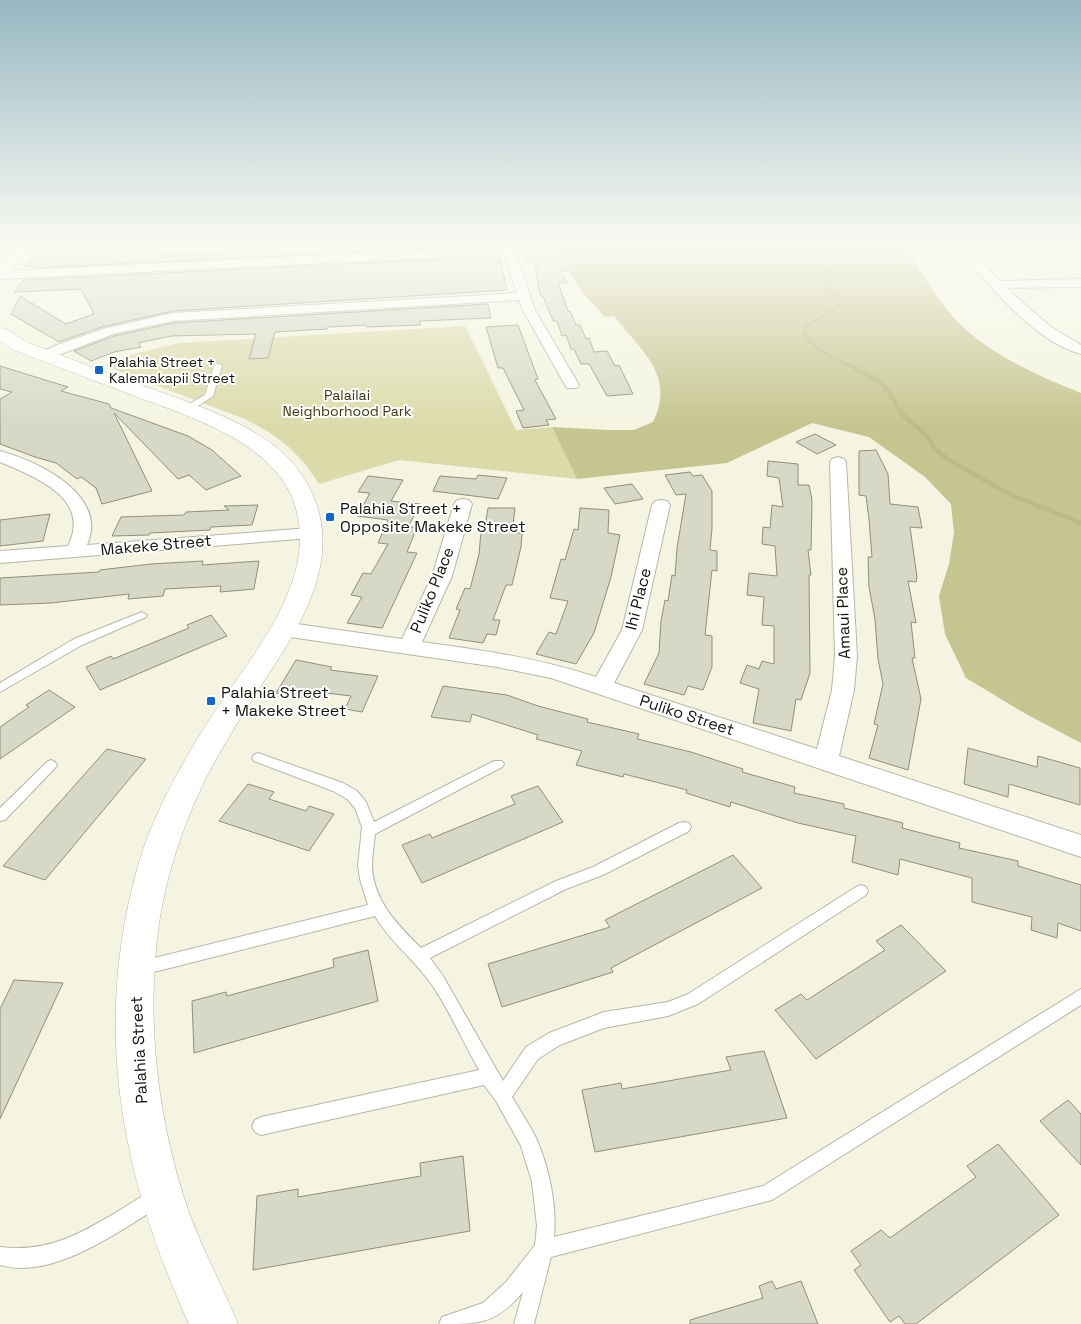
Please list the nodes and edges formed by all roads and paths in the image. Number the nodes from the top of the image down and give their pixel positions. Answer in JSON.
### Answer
{"nodes":[{"id":1,"x":393,"y":304,"type":"edge"},
{"id":2,"x":527,"y":304,"type":"edge"},
{"id":3,"x":1016,"y":304,"type":"edge"},
{"id":4,"x":0,"y":333,"type":"edge"},
{"id":5,"x":1081,"y":350,"type":"edge"},
{"id":6,"x":46,"y":355,"type":"junction"},
{"id":7,"x":218,"y":364,"type":"dead end"},
{"id":8,"x":572,"y":385,"type":"dead end"},
{"id":9,"x":187,"y":409,"type":"junction"},
{"id":10,"x":0,"y":456,"type":"edge"},
{"id":11,"x":838,"y":462,"type":"dead end"},
{"id":12,"x":463,"y":504,"type":"dead end"},
{"id":13,"x":660,"y":505,"type":"dead end"},
{"id":14,"x":311,"y":532,"type":"junction"},
{"id":15,"x":74,"y":552,"type":"junction"},
{"id":16,"x":0,"y":558,"type":"edge"},
{"id":17,"x":142,"y":615,"type":"dead end"},
{"id":18,"x":283,"y":630,"type":"junction"},
{"id":19,"x":409,"y":647,"type":"junction"},
{"id":20,"x":601,"y":687,"type":"junction"},
{"id":21,"x":0,"y":688,"type":"edge"},
{"id":22,"x":258,"y":758,"type":"dead end"},
{"id":23,"x":826,"y":762,"type":"junction"},
{"id":24,"x":52,"y":764,"type":"dead end"},
{"id":25,"x":498,"y":764,"type":"dead end"},
{"id":26,"x":0,"y":816,"type":"edge"},
{"id":27,"x":684,"y":827,"type":"dead end"},
{"id":28,"x":369,"y":831,"type":"junction"},
{"id":29,"x":1081,"y":846,"type":"edge"},
{"id":30,"x":861,"y":891,"type":"dead end"},
{"id":31,"x":378,"y":909,"type":"junction"},
{"id":32,"x":419,"y":956,"type":"junction"},
{"id":33,"x":137,"y":969,"type":"junction"},
{"id":34,"x":1081,"y":996,"type":"edge"},
{"id":35,"x":503,"y":1096,"type":"junction"},
{"id":36,"x":261,"y":1126,"type":"dead end"},
{"id":37,"x":161,"y":1196,"type":"junction"},
{"id":38,"x":544,"y":1249,"type":"junction"},
{"id":39,"x":0,"y":1256,"type":"edge"},
{"id":40,"x":214,"y":1324,"type":"edge"},
{"id":41,"x":449,"y":1324,"type":"edge"},
{"id":42,"x":524,"y":1324,"type":"edge"}],
"edges":[{"from":1,"to":6,"type":"street"},
{"from":2,"to":8,"type":"street"},
{"from":3,"to":5,"type":"street"},
{"from":4,"to":6,"type":"street","name":"Palahia Street"},
{"from":6,"to":9,"type":"street","name":"Palahia Street"},
{"from":7,"to":9,"type":"lane"},
{"from":9,"to":14,"type":"street","name":"Palahia Street"},
{"from":10,"to":15,"type":"street"},
{"from":11,"to":23,"type":"street","name":"Amaui Place"},
{"from":12,"to":19,"type":"street","name":"Puliko Place"},
{"from":13,"to":20,"type":"street","name":"Ihi Place"},
{"from":14,"to":15,"type":"street","name":"Makeke Street"},
{"from":14,"to":18,"type":"street","name":"Palahia Street"},
{"from":15,"to":16,"type":"street","name":"Makeke Street"},
{"from":17,"to":21,"type":"lane"},
{"from":18,"to":19,"type":"street","name":"Puliko Street"},
{"from":18,"to":33,"type":"street","name":"Palahia Street"},
{"from":19,"to":20,"type":"street","name":"Puliko Street"},
{"from":20,"to":23,"type":"street","name":"Puliko Street"},
{"from":22,"to":28,"type":"lane"},
{"from":23,"to":29,"type":"street","name":"Puliko Street"},
{"from":24,"to":26,"type":"lane"},
{"from":25,"to":28,"type":"lane"},
{"from":27,"to":32,"type":"lane"},
{"from":28,"to":31,"type":"lane"},
{"from":30,"to":35,"type":"lane"},
{"from":31,"to":32,"type":"lane"},
{"from":31,"to":33,"type":"lane"},
{"from":32,"to":35,"type":"lane"},
{"from":33,"to":37,"type":"street","name":"Palahia Street"},
{"from":34,"to":38,"type":"lane"},
{"from":35,"to":36,"type":"lane"},
{"from":35,"to":38,"type":"lane"},
{"from":37,"to":39,"type":"lane"},
{"from":37,"to":40,"type":"street","name":"Palahia Street"},
{"from":38,"to":41,"type":"lane"},
{"from":38,"to":42,"type":"lane"}]}
